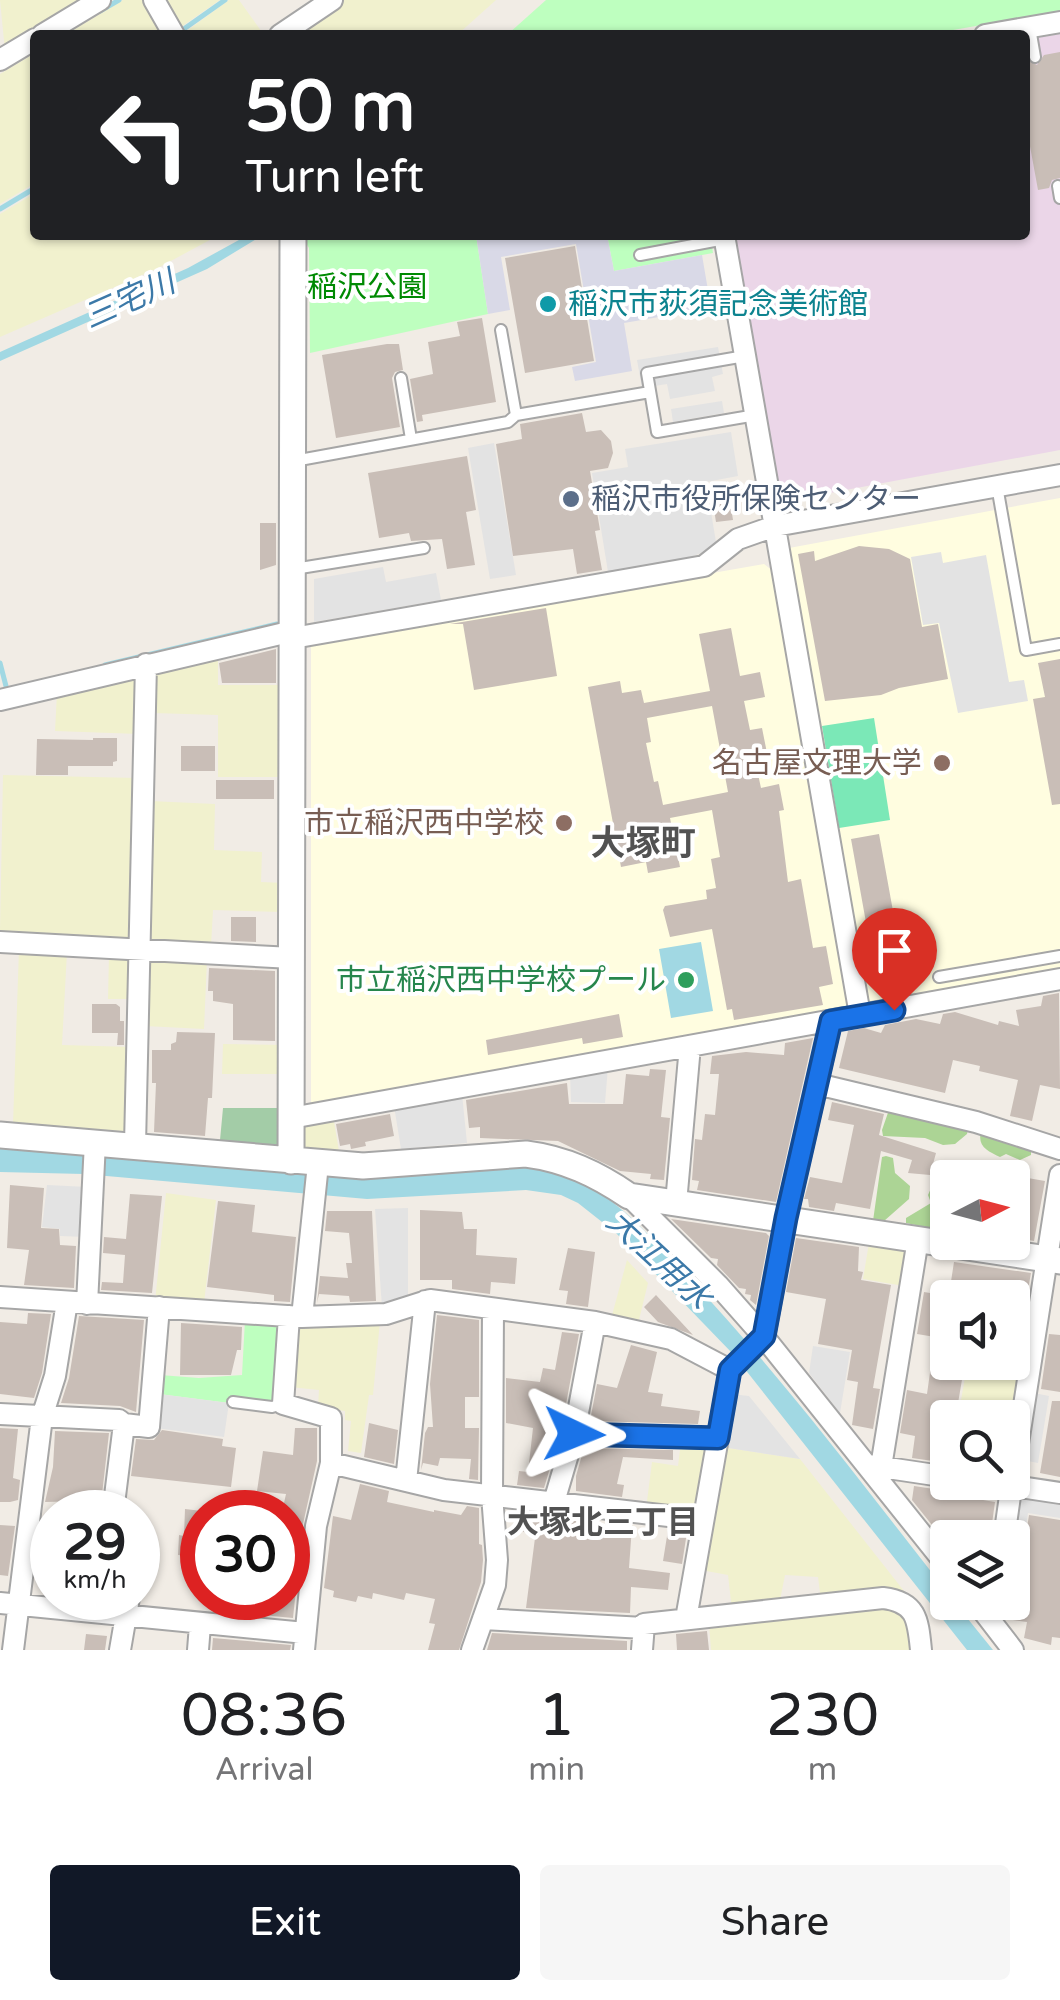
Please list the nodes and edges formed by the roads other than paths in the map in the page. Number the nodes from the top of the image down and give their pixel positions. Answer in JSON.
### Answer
{"nodes":[{"id":1,"x":100,"y":0,"type":"edge"},
{"id":2,"x":154,"y":0,"type":"edge"},
{"id":3,"x":332,"y":0,"type":"edge"},
{"id":4,"x":1060,"y":22,"type":"edge"},
{"id":5,"x":1030,"y":27,"type":"junction"},
{"id":6,"x":50,"y":30,"type":"edge"},
{"id":7,"x":171,"y":30,"type":"edge"},
{"id":8,"x":287,"y":30,"type":"edge"},
{"id":9,"x":1013,"y":30,"type":"edge"},
{"id":10,"x":30,"y":42,"type":"edge"},
{"id":11,"x":1035,"y":57,"type":"dead end"},
{"id":12,"x":0,"y":60,"type":"edge"},
{"id":13,"x":293,"y":240,"type":"edge"},
{"id":14,"x":711,"y":240,"type":"edge"},
{"id":15,"x":726,"y":240,"type":"edge"},
{"id":16,"x":640,"y":255,"type":"dead end"},
{"id":17,"x":501,"y":330,"type":"dead end"},
{"id":18,"x":746,"y":356,"type":"junction"},
{"id":19,"x":401,"y":378,"type":"dead end"},
{"id":20,"x":650,"y":392,"type":"junction"},
{"id":21,"x":516,"y":415,"type":"junction"},
{"id":22,"x":756,"y":415,"type":"junction"},
{"id":23,"x":411,"y":439,"type":"junction"},
{"id":24,"x":293,"y":461,"type":"junction"},
{"id":25,"x":1060,"y":475,"type":"edge"},
{"id":26,"x":997,"y":486,"type":"junction"},
{"id":27,"x":775,"y":526,"type":"junction"},
{"id":28,"x":424,"y":548,"type":"dead end"},
{"id":29,"x":293,"y":569,"type":"junction"},
{"id":30,"x":293,"y":635,"type":"junction"},
{"id":31,"x":1060,"y":644,"type":"edge"},
{"id":32,"x":146,"y":664,"type":"junction"},
{"id":33,"x":0,"y":700,"type":"edge"},
{"id":34,"x":0,"y":942,"type":"edge"},
{"id":35,"x":140,"y":949,"type":"junction"},
{"id":36,"x":1060,"y":956,"type":"edge"},
{"id":37,"x":292,"y":958,"type":"junction"},
{"id":38,"x":939,"y":977,"type":"dead end"},
{"id":39,"x":1060,"y":980,"type":"edge"},
{"id":40,"x":860,"y":1016,"type":"junction"},
{"id":41,"x":831,"y":1021,"type":"junction"},
{"id":42,"x":690,"y":1046,"type":"junction"},
{"id":43,"x":816,"y":1084,"type":"junction"},
{"id":44,"x":291,"y":1118,"type":"junction"},
{"id":45,"x":0,"y":1135,"type":"edge"},
{"id":46,"x":135,"y":1144,"type":"junction"},
{"id":47,"x":95,"y":1146,"type":"junction"},
{"id":48,"x":1060,"y":1150,"type":"edge"},
{"id":49,"x":291,"y":1161,"type":"junction"},
{"id":50,"x":318,"y":1168,"type":"junction"},
{"id":51,"x":1060,"y":1175,"type":"edge"},
{"id":52,"x":628,"y":1196,"type":"junction"},
{"id":53,"x":676,"y":1203,"type":"junction"},
{"id":54,"x":786,"y":1218,"type":"junction"},
{"id":55,"x":918,"y":1239,"type":"junction"},
{"id":56,"x":1054,"y":1260,"type":"edge"},
{"id":57,"x":0,"y":1296,"type":"edge"},
{"id":58,"x":425,"y":1302,"type":"junction"},
{"id":59,"x":77,"y":1303,"type":"junction"},
{"id":60,"x":159,"y":1307,"type":"junction"},
{"id":61,"x":492,"y":1309,"type":"junction"},
{"id":62,"x":295,"y":1316,"type":"junction"},
{"id":63,"x":595,"y":1322,"type":"junction"},
{"id":64,"x":760,"y":1340,"type":"junction"},
{"id":65,"x":732,"y":1368,"type":"junction"},
{"id":66,"x":1028,"y":1400,"type":"edge"},
{"id":67,"x":233,"y":1402,"type":"dead end"},
{"id":68,"x":284,"y":1404,"type":"junction"},
{"id":69,"x":0,"y":1414,"type":"edge"},
{"id":70,"x":42,"y":1417,"type":"junction"},
{"id":71,"x":124,"y":1424,"type":"junction"},
{"id":72,"x":574,"y":1434,"type":"junction"},
{"id":73,"x":718,"y":1438,"type":"junction"},
{"id":74,"x":331,"y":1464,"type":"junction"},
{"id":75,"x":874,"y":1466,"type":"junction"},
{"id":76,"x":930,"y":1474,"type":"edge"},
{"id":77,"x":406,"y":1481,"type":"junction"},
{"id":78,"x":1030,"y":1488,"type":"edge"},
{"id":79,"x":116,"y":1490,"type":"edge"},
{"id":80,"x":1060,"y":1494,"type":"edge"},
{"id":81,"x":492,"y":1495,"type":"junction"},
{"id":82,"x":554,"y":1502,"type":"junction"},
{"id":83,"x":703,"y":1520,"type":"junction"},
{"id":84,"x":930,"y":1542,"type":"edge"},
{"id":85,"x":310,"y":1543,"type":"edge"},
{"id":86,"x":314,"y":1544,"type":"junction"},
{"id":87,"x":8,"y":1603,"type":"edge"},
{"id":88,"x":160,"y":1615,"type":"edge"},
{"id":89,"x":483,"y":1619,"type":"junction"},
{"id":90,"x":125,"y":1620,"type":"edge"},
{"id":91,"x":686,"y":1620,"type":"junction"},
{"id":92,"x":997,"y":1620,"type":"edge"},
{"id":93,"x":200,"y":1625,"type":"junction"},
{"id":94,"x":644,"y":1628,"type":"junction"},
{"id":95,"x":305,"y":1642,"type":"edge"},
{"id":96,"x":13,"y":1650,"type":"edge"},
{"id":97,"x":120,"y":1650,"type":"edge"},
{"id":98,"x":198,"y":1650,"type":"edge"},
{"id":99,"x":472,"y":1650,"type":"edge"},
{"id":100,"x":642,"y":1650,"type":"edge"},
{"id":101,"x":921,"y":1650,"type":"edge"},
{"id":102,"x":1012,"y":1650,"type":"edge"}],
"edges":[{"from":1,"to":6,"type":"street"},
{"from":2,"to":7,"type":"street"},
{"from":3,"to":8,"type":"street"},
{"from":4,"to":5,"type":"street"},
{"from":5,"to":9,"type":"street"},
{"from":5,"to":11,"type":"lane"},
{"from":10,"to":12,"type":"street"},
{"from":13,"to":24,"type":"street"},
{"from":14,"to":16,"type":"lane"},
{"from":15,"to":18,"type":"street"},
{"from":17,"to":21,"type":"lane"},
{"from":18,"to":20,"type":"lane"},
{"from":18,"to":22,"type":"street"},
{"from":19,"to":23,"type":"lane"},
{"from":20,"to":21,"type":"lane"},
{"from":20,"to":22,"type":"lane"},
{"from":21,"to":23,"type":"lane"},
{"from":22,"to":27,"type":"street"},
{"from":23,"to":24,"type":"lane"},
{"from":24,"to":29,"type":"street"},
{"from":25,"to":26,"type":"street"},
{"from":26,"to":27,"type":"street"},
{"from":26,"to":31,"type":"lane"},
{"from":27,"to":30,"type":"street"},
{"from":27,"to":40,"type":"street"},
{"from":28,"to":29,"type":"lane"},
{"from":29,"to":30,"type":"street"},
{"from":30,"to":32,"type":"street"},
{"from":30,"to":37,"type":"street"},
{"from":32,"to":33,"type":"street"},
{"from":32,"to":35,"type":"street"},
{"from":34,"to":35,"type":"street"},
{"from":35,"to":37,"type":"street"},
{"from":35,"to":46,"type":"street"},
{"from":36,"to":38,"type":"lane"},
{"from":37,"to":44,"type":"street"},
{"from":39,"to":40,"type":"street"},
{"from":40,"to":41,"type":"street"},
{"from":41,"to":42,"type":"street"},
{"from":41,"to":43,"type":"street"},
{"from":42,"to":44,"type":"street"},
{"from":42,"to":53,"type":"street"},
{"from":43,"to":48,"type":"street"},
{"from":43,"to":54,"type":"street"},
{"from":44,"to":49,"type":"street"},
{"from":45,"to":47,"type":"street"},
{"from":46,"to":47,"type":"street"},
{"from":46,"to":49,"type":"street"},
{"from":47,"to":59,"type":"street"},
{"from":49,"to":50,"type":"street"},
{"from":50,"to":52,"type":"street"},
{"from":50,"to":62,"type":"street"},
{"from":51,"to":56,"type":"street"},
{"from":52,"to":53,"type":"street"},
{"from":52,"to":64,"type":"street"},
{"from":53,"to":54,"type":"street"},
{"from":54,"to":55,"type":"street"},
{"from":54,"to":64,"type":"street"},
{"from":55,"to":56,"type":"street"},
{"from":55,"to":75,"type":"street"},
{"from":56,"to":66,"type":"street"},
{"from":57,"to":59,"type":"street"},
{"from":58,"to":61,"type":"street"},
{"from":58,"to":62,"type":"street"},
{"from":58,"to":77,"type":"street"},
{"from":59,"to":60,"type":"street"},
{"from":59,"to":70,"type":"street"},
{"from":60,"to":62,"type":"street"},
{"from":60,"to":71,"type":"street"},
{"from":61,"to":63,"type":"street"},
{"from":61,"to":81,"type":"street"},
{"from":62,"to":68,"type":"street"},
{"from":63,"to":65,"type":"street"},
{"from":63,"to":72,"type":"street"},
{"from":64,"to":65,"type":"street"},
{"from":64,"to":75,"type":"street"},
{"from":65,"to":73,"type":"street"},
{"from":67,"to":68,"type":"lane"},
{"from":68,"to":74,"type":"street"},
{"from":69,"to":70,"type":"street"},
{"from":70,"to":71,"type":"street"},
{"from":70,"to":87,"type":"street"},
{"from":71,"to":79,"type":"street"},
{"from":72,"to":73,"type":"street"},
{"from":72,"to":82,"type":"street"},
{"from":73,"to":83,"type":"street"},
{"from":74,"to":77,"type":"street"},
{"from":74,"to":86,"type":"street"},
{"from":75,"to":76,"type":"street"},
{"from":75,"to":84,"type":"street"},
{"from":77,"to":81,"type":"street"},
{"from":78,"to":80,"type":"street"},
{"from":81,"to":82,"type":"street"},
{"from":81,"to":89,"type":"street"},
{"from":82,"to":83,"type":"street"},
{"from":83,"to":91,"type":"street"},
{"from":85,"to":86,"type":"lane"},
{"from":86,"to":95,"type":"street"},
{"from":87,"to":96,"type":"street"},
{"from":88,"to":93,"type":"street"},
{"from":89,"to":94,"type":"street"},
{"from":89,"to":99,"type":"street"},
{"from":90,"to":97,"type":"street"},
{"from":91,"to":94,"type":"street"},
{"from":91,"to":101,"type":"street"},
{"from":92,"to":102,"type":"street"},
{"from":93,"to":95,"type":"street"},
{"from":93,"to":98,"type":"street"},
{"from":94,"to":100,"type":"street"}]}
